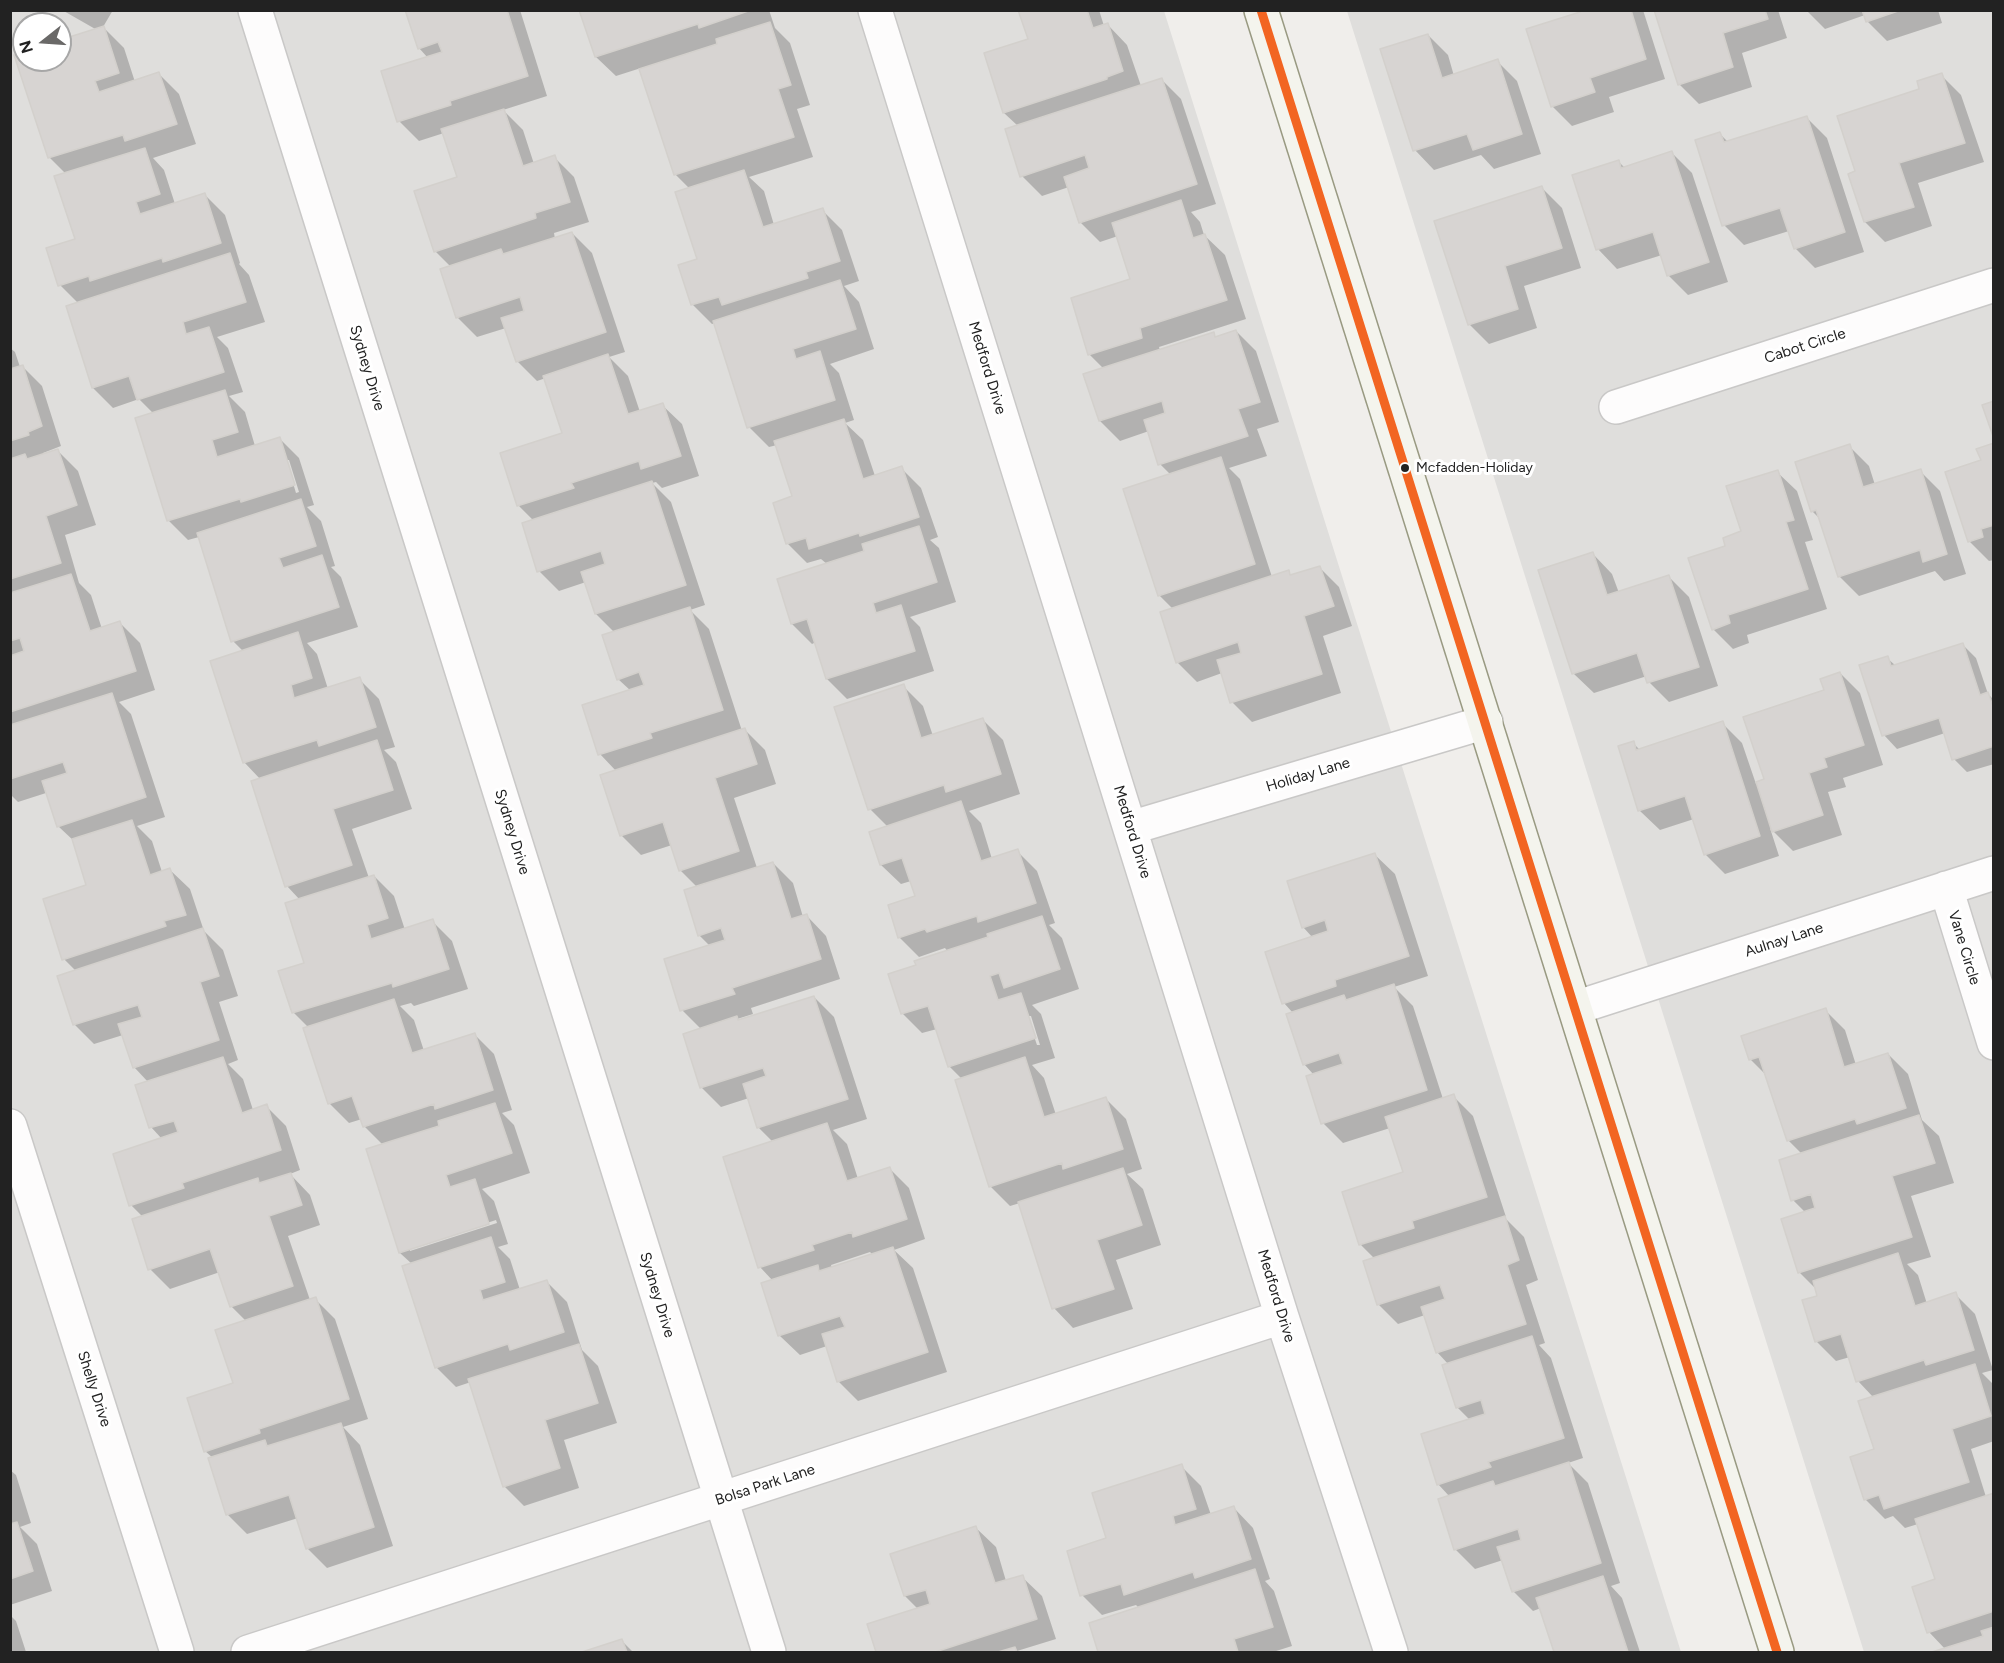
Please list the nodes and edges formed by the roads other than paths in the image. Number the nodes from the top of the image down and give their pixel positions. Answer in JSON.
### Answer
{"nodes":[{"id":1,"x":255,"y":10,"type":"edge"},
{"id":2,"x":875,"y":10,"type":"edge"},
{"id":3,"x":1261,"y":10,"type":"edge"},
{"id":4,"x":1994,"y":285,"type":"edge"},
{"id":5,"x":1616,"y":407,"type":"dead end"},
{"id":6,"x":1486,"y":722,"type":"junction"},
{"id":7,"x":1130,"y":828,"type":"junction"},
{"id":8,"x":1994,"y":873,"type":"edge"},
{"id":9,"x":1946,"y":888,"type":"junction"},
{"id":10,"x":1575,"y":1008,"type":"junction"},
{"id":11,"x":1994,"y":1043,"type":"edge"},
{"id":12,"x":10,"y":1126,"type":"edge"},
{"id":13,"x":1282,"y":1317,"type":"junction"},
{"id":14,"x":720,"y":1499,"type":"junction"},
{"id":15,"x":177,"y":1653,"type":"edge"},
{"id":16,"x":248,"y":1653,"type":"edge"},
{"id":17,"x":769,"y":1653,"type":"edge"},
{"id":18,"x":1391,"y":1653,"type":"edge"},
{"id":19,"x":1777,"y":1653,"type":"edge"}],
"edges":[{"from":1,"to":14,"type":"street","name":"Sydney Drive"},
{"from":2,"to":7,"type":"street","name":"Medford Drive"},
{"from":3,"to":6,"type":"street"},
{"from":4,"to":5,"type":"street","name":"Cabot Circle"},
{"from":6,"to":7,"type":"street","name":"Holiday Lane"},
{"from":6,"to":10,"type":"street"},
{"from":7,"to":13,"type":"street","name":"Medford Drive"},
{"from":8,"to":9,"type":"street","name":"Aulnay Lane"},
{"from":9,"to":10,"type":"street","name":"Aulnay Lane"},
{"from":9,"to":11,"type":"street","name":"Vane Circle"},
{"from":10,"to":19,"type":"street"},
{"from":12,"to":15,"type":"street","name":"Shelly Drive"},
{"from":13,"to":14,"type":"street","name":"Bolsa Park Lane"},
{"from":13,"to":18,"type":"street","name":"Medford Drive"},
{"from":14,"to":16,"type":"street","name":"Bolsa Park Lane"},
{"from":14,"to":17,"type":"street","name":"Sydney Drive"}]}
